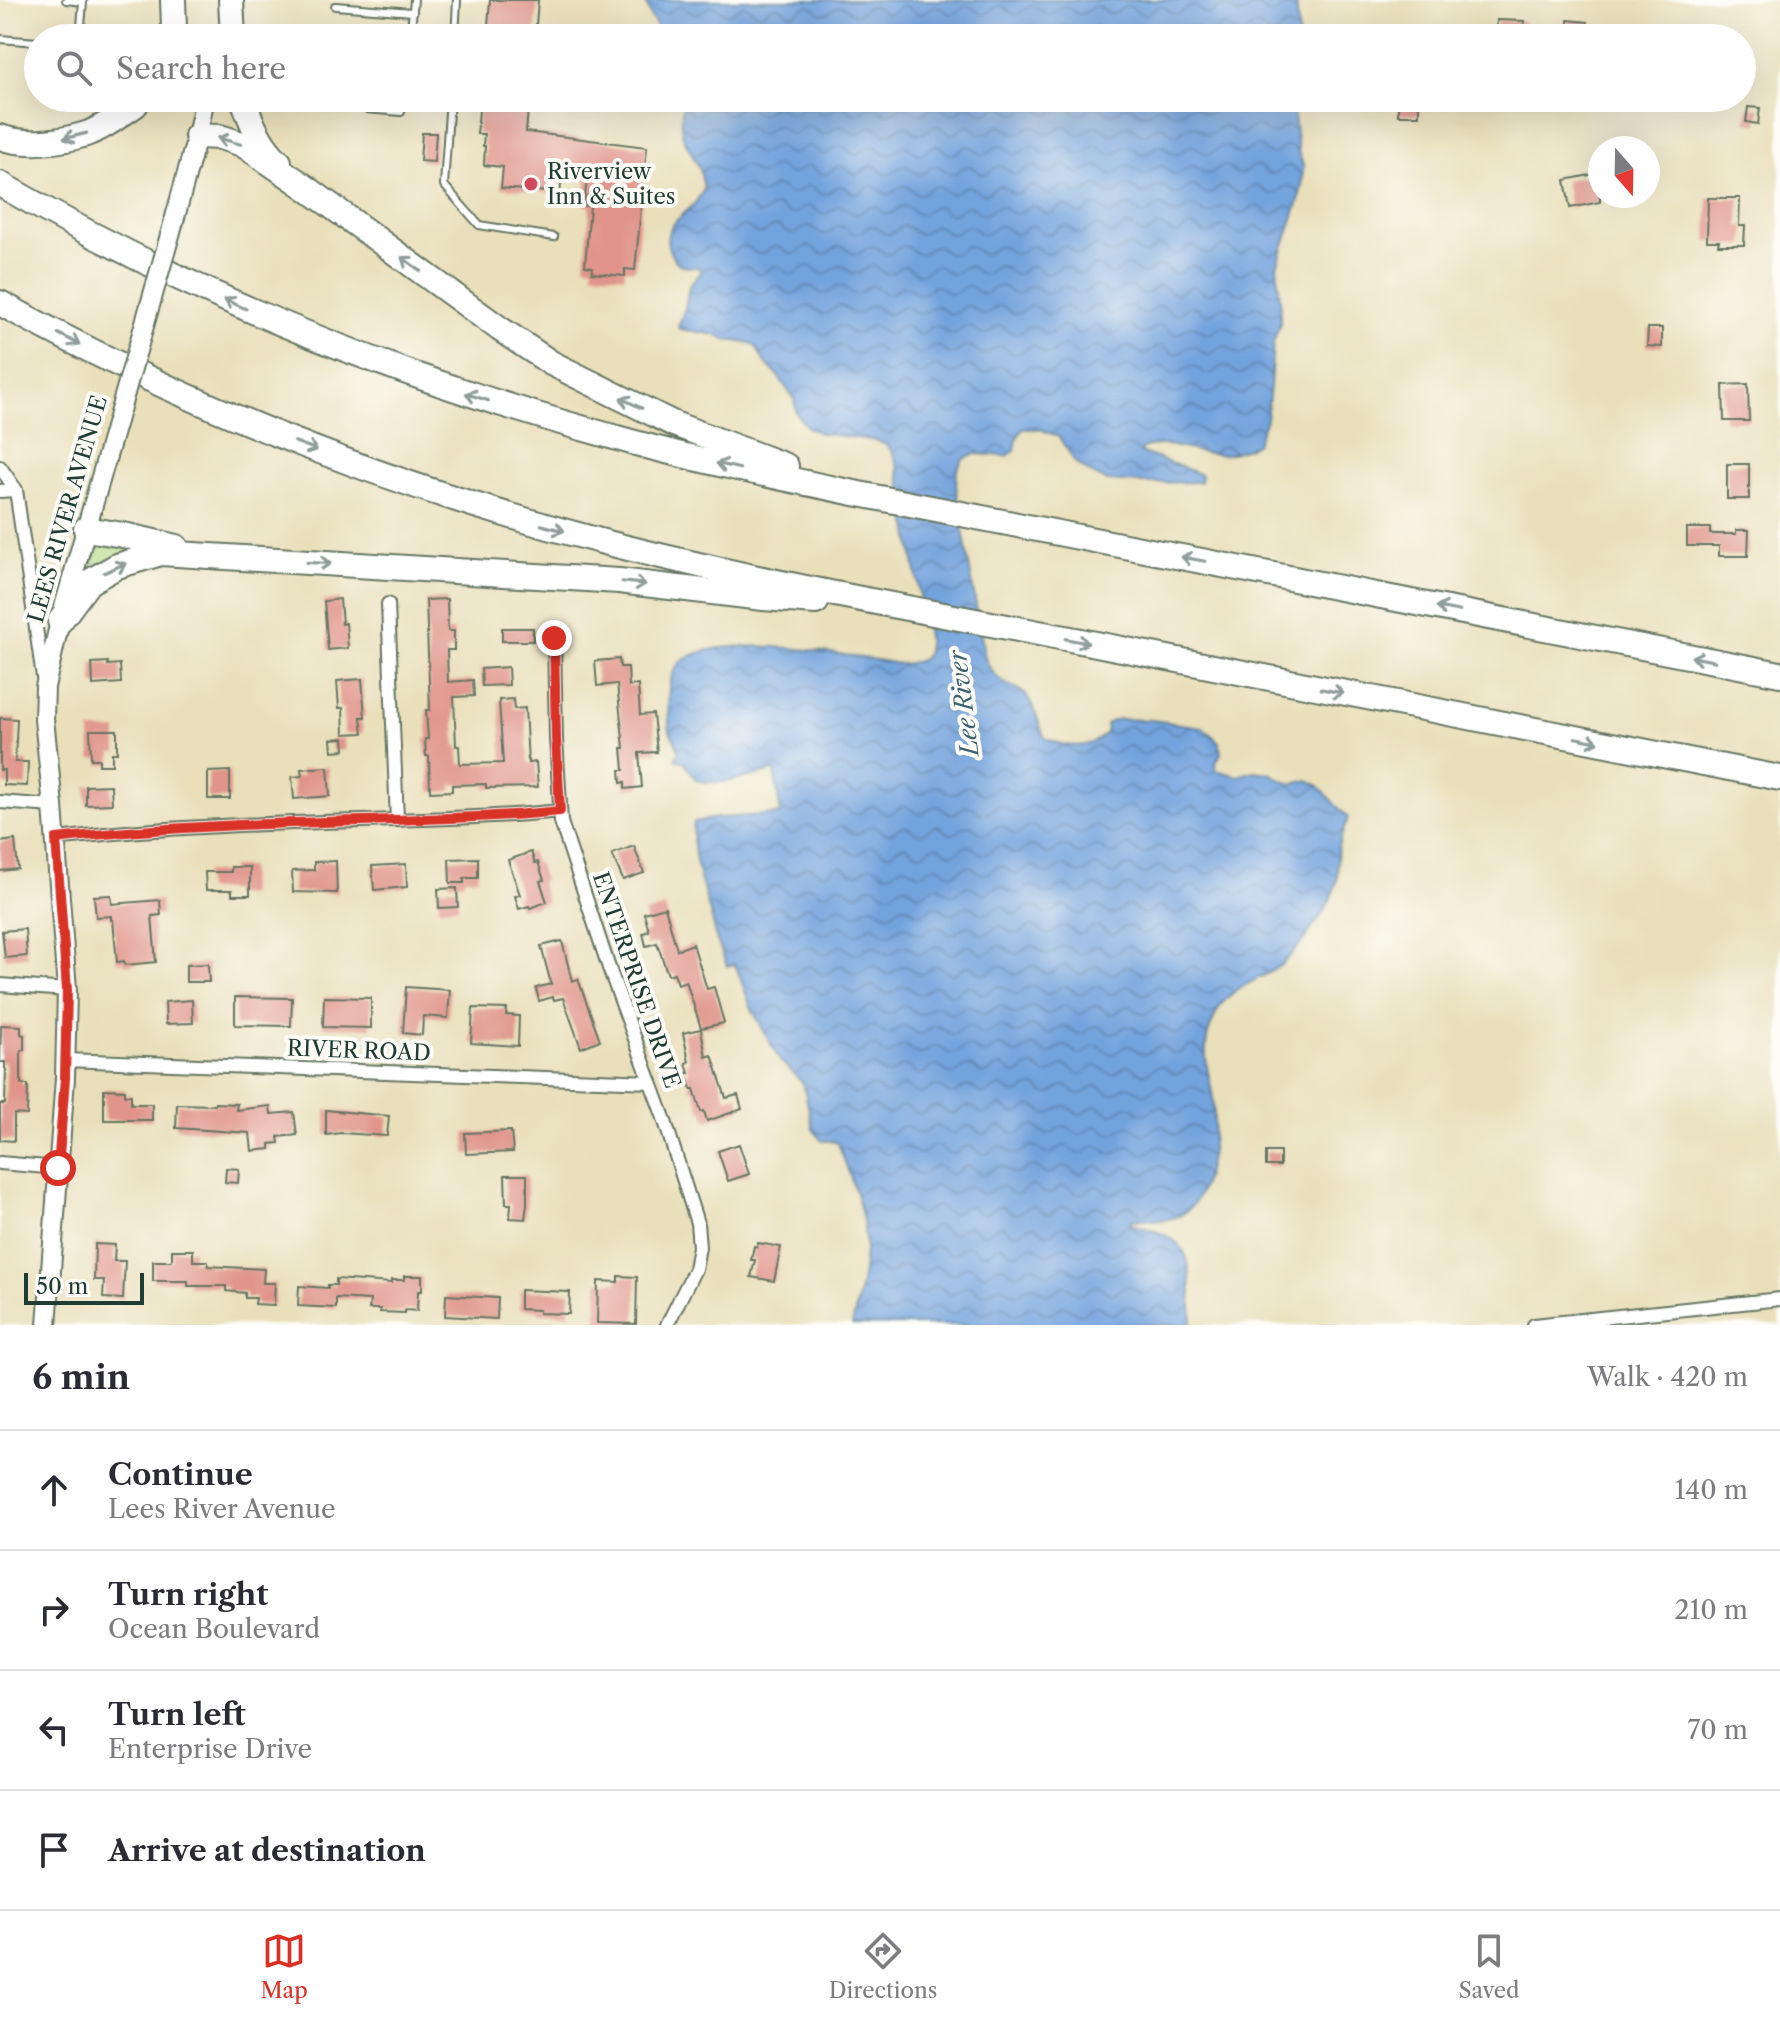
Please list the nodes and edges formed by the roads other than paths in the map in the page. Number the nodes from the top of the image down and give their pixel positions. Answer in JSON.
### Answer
{"nodes":[{"id":1,"x":66,"y":0,"type":"edge"},
{"id":2,"x":173,"y":0,"type":"edge"},
{"id":3,"x":231,"y":0,"type":"edge"},
{"id":4,"x":414,"y":0,"type":"edge"},
{"id":5,"x":457,"y":0,"type":"edge"},
{"id":6,"x":335,"y":6,"type":"dead end"},
{"id":7,"x":413,"y":12,"type":"junction"},
{"id":8,"x":81,"y":24,"type":"edge"},
{"id":9,"x":174,"y":24,"type":"edge"},
{"id":10,"x":225,"y":24,"type":"edge"},
{"id":11,"x":232,"y":24,"type":"edge"},
{"id":12,"x":412,"y":24,"type":"edge"},
{"id":13,"x":456,"y":24,"type":"edge"},
{"id":14,"x":0,"y":39,"type":"edge"},
{"id":15,"x":24,"y":41,"type":"edge"},
{"id":16,"x":123,"y":112,"type":"edge"},
{"id":17,"x":202,"y":112,"type":"edge"},
{"id":18,"x":249,"y":112,"type":"edge"},
{"id":19,"x":449,"y":112,"type":"edge"},
{"id":20,"x":197,"y":136,"type":"junction"},
{"id":21,"x":0,"y":137,"type":"edge"},
{"id":22,"x":0,"y":184,"type":"edge"},
{"id":23,"x":304,"y":186,"type":"junction"},
{"id":24,"x":554,"y":237,"type":"dead end"},
{"id":25,"x":0,"y":303,"type":"edge"},
{"id":26,"x":0,"y":467,"type":"edge"},
{"id":27,"x":16,"y":490,"type":"junction"},
{"id":28,"x":0,"y":491,"type":"edge"},
{"id":29,"x":859,"y":494,"type":"junction"},
{"id":30,"x":86,"y":529,"type":"junction"},
{"id":31,"x":241,"y":559,"type":"junction"},
{"id":32,"x":388,"y":604,"type":"dead end"},
{"id":33,"x":900,"y":606,"type":"junction"},
{"id":34,"x":60,"y":621,"type":"junction"},
{"id":35,"x":554,"y":638,"type":"dead end"},
{"id":36,"x":1780,"y":674,"type":"edge"},
{"id":37,"x":45,"y":687,"type":"junction"},
{"id":38,"x":1780,"y":778,"type":"edge"},
{"id":39,"x":0,"y":802,"type":"edge"},
{"id":40,"x":53,"y":806,"type":"junction"},
{"id":41,"x":560,"y":811,"type":"junction"},
{"id":42,"x":397,"y":820,"type":"junction"},
{"id":43,"x":56,"y":839,"type":"junction"},
{"id":44,"x":0,"y":985,"type":"edge"},
{"id":45,"x":67,"y":990,"type":"junction"},
{"id":46,"x":65,"y":1060,"type":"junction"},
{"id":47,"x":651,"y":1082,"type":"junction"},
{"id":48,"x":0,"y":1163,"type":"edge"},
{"id":49,"x":58,"y":1168,"type":"junction"},
{"id":50,"x":1780,"y":1299,"type":"edge"},
{"id":51,"x":47,"y":1325,"type":"edge"},
{"id":52,"x":667,"y":1325,"type":"edge"},
{"id":53,"x":1534,"y":1325,"type":"edge"}],
"edges":[{"from":1,"to":8,"type":"lane"},
{"from":2,"to":9,"type":"highway"},
{"from":3,"to":10,"type":"main road"},
{"from":3,"to":11,"type":"highway"},
{"from":4,"to":7,"type":"lane"},
{"from":5,"to":13,"type":"lane"},
{"from":6,"to":7,"type":"lane"},
{"from":7,"to":12,"type":"lane"},
{"from":14,"to":15,"type":"lane"},
{"from":16,"to":21,"type":"highway","one_way":true},
{"from":17,"to":20,"type":"main road","name":"LEES RIVER AVENUE"},
{"from":18,"to":23,"type":"highway"},
{"from":19,"to":24,"type":"lane"},
{"from":23,"to":20,"type":"highway","one_way":true},
{"from":20,"to":30,"type":"main road","name":"LEES RIVER AVENUE","bridge":true},
{"from":29,"to":22,"type":"highway","one_way":true},
{"from":29,"to":23,"type":"highway","one_way":true},
{"from":25,"to":33,"type":"highway","one_way":true},
{"from":26,"to":27,"type":"street"},
{"from":27,"to":28,"type":"street"},
{"from":27,"to":37,"type":"street"},
{"from":36,"to":29,"type":"highway","one_way":true},
{"from":30,"to":31,"type":"highway"},
{"from":30,"to":34,"type":"main road","name":"LEES RIVER AVENUE"},
{"from":31,"to":33,"type":"highway","one_way":true},
{"from":34,"to":31,"type":"highway","one_way":true},
{"from":32,"to":42,"type":"street"},
{"from":33,"to":38,"type":"highway","one_way":true},
{"from":34,"to":37,"type":"main road","name":"LEES RIVER AVENUE"},
{"from":35,"to":41,"type":"street","name":"ENTERPRISE DRIVE"},
{"from":37,"to":40,"type":"main road","name":"LEES RIVER AVENUE"},
{"from":39,"to":40,"type":"street"},
{"from":40,"to":43,"type":"main road","name":"LEES RIVER AVENUE"},
{"from":41,"to":42,"type":"street"},
{"from":41,"to":47,"type":"street","name":"ENTERPRISE DRIVE"},
{"from":42,"to":43,"type":"street"},
{"from":43,"to":45,"type":"main road","name":"LEES RIVER AVENUE"},
{"from":44,"to":45,"type":"street"},
{"from":45,"to":46,"type":"main road","name":"LEES RIVER AVENUE"},
{"from":46,"to":47,"type":"street","name":"RIVER ROAD"},
{"from":46,"to":49,"type":"main road","name":"LEES RIVER AVENUE"},
{"from":47,"to":52,"type":"street","name":"ENTERPRISE DRIVE"},
{"from":48,"to":49,"type":"street"},
{"from":49,"to":51,"type":"main road","name":"LEES RIVER AVENUE"},
{"from":50,"to":53,"type":"street"}]}
